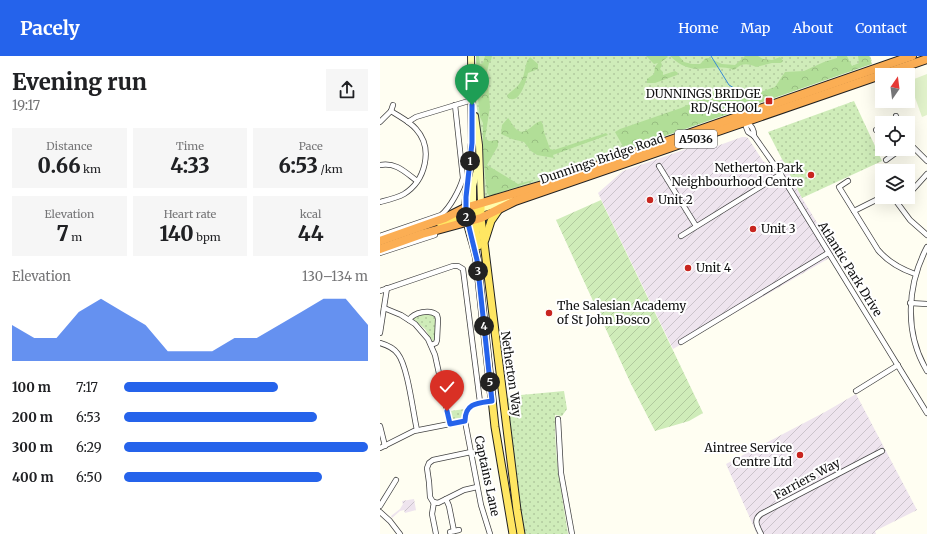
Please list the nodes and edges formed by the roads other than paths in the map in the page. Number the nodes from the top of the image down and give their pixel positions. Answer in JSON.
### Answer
{"nodes":[{"id":1,"x":471,"y":56,"type":"edge"},
{"id":2,"x":912,"y":56,"type":"edge"},
{"id":3,"x":927,"y":59,"type":"edge"},
{"id":4,"x":472,"y":100,"type":"junction"},
{"id":5,"x":455,"y":105,"type":"junction"},
{"id":6,"x":393,"y":106,"type":"dead end"},
{"id":7,"x":391,"y":111,"type":"junction"},
{"id":8,"x":745,"y":118,"type":"junction"},
{"id":9,"x":380,"y":122,"type":"edge"},
{"id":10,"x":408,"y":122,"type":"junction"},
{"id":11,"x":915,"y":150,"type":"edge"},
{"id":12,"x":891,"y":156,"type":"edge"},
{"id":13,"x":886,"y":160,"type":"dead end"},
{"id":14,"x":927,"y":161,"type":"edge"},
{"id":15,"x":380,"y":165,"type":"edge"},
{"id":16,"x":659,"y":166,"type":"dead end"},
{"id":17,"x":780,"y":174,"type":"junction"},
{"id":18,"x":927,"y":174,"type":"edge"},
{"id":19,"x":417,"y":181,"type":"junction"},
{"id":20,"x":848,"y":181,"type":"dead end"},
{"id":21,"x":915,"y":187,"type":"edge"},
{"id":22,"x":536,"y":195,"type":"junction"},
{"id":23,"x":875,"y":200,"type":"edge"},
{"id":24,"x":380,"y":202,"type":"edge"},
{"id":25,"x":898,"y":204,"type":"edge"},
{"id":26,"x":500,"y":208,"type":"junction"},
{"id":27,"x":854,"y":211,"type":"junction"},
{"id":28,"x":474,"y":213,"type":"junction"},
{"id":29,"x":696,"y":226,"type":"junction"},
{"id":30,"x":434,"y":230,"type":"junction"},
{"id":31,"x":927,"y":235,"type":"edge"},
{"id":32,"x":380,"y":236,"type":"edge"},
{"id":33,"x":681,"y":236,"type":"dead end"},
{"id":34,"x":380,"y":241,"type":"edge"},
{"id":35,"x":484,"y":245,"type":"junction"},
{"id":36,"x":927,"y":247,"type":"edge"},
{"id":37,"x":380,"y":249,"type":"edge"},
{"id":38,"x":380,"y":253,"type":"edge"},
{"id":39,"x":828,"y":253,"type":"junction"},
{"id":40,"x":915,"y":274,"type":"junction"},
{"id":41,"x":388,"y":288,"type":"junction"},
{"id":42,"x":380,"y":291,"type":"edge"},
{"id":43,"x":910,"y":303,"type":"junction"},
{"id":44,"x":927,"y":304,"type":"edge"},
{"id":45,"x":384,"y":308,"type":"junction"},
{"id":46,"x":409,"y":320,"type":"junction"},
{"id":47,"x":380,"y":333,"type":"edge"},
{"id":48,"x":681,"y":342,"type":"dead end"},
{"id":49,"x":380,"y":343,"type":"edge"},
{"id":50,"x":431,"y":344,"type":"junction"},
{"id":51,"x":898,"y":365,"type":"junction"},
{"id":52,"x":927,"y":371,"type":"edge"},
{"id":53,"x":856,"y":390,"type":"dead end"},
{"id":54,"x":492,"y":401,"type":"junction"},
{"id":55,"x":480,"y":402,"type":"junction"},
{"id":56,"x":927,"y":413,"type":"edge"},
{"id":57,"x":558,"y":419,"type":"dead end"},
{"id":58,"x":465,"y":421,"type":"junction"},
{"id":59,"x":450,"y":424,"type":"junction"},
{"id":60,"x":380,"y":426,"type":"edge"},
{"id":61,"x":416,"y":430,"type":"junction"},
{"id":62,"x":382,"y":447,"type":"edge"},
{"id":63,"x":882,"y":451,"type":"dead end"},
{"id":64,"x":471,"y":452,"type":"junction"},
{"id":65,"x":396,"y":480,"type":"dead end"},
{"id":66,"x":477,"y":487,"type":"junction"},
{"id":67,"x":446,"y":499,"type":"junction"},
{"id":68,"x":434,"y":502,"type":"junction"},
{"id":69,"x":380,"y":506,"type":"edge"},
{"id":70,"x":380,"y":512,"type":"edge"},
{"id":71,"x":454,"y":531,"type":"dead end"},
{"id":72,"x":400,"y":534,"type":"edge"},
{"id":73,"x":436,"y":534,"type":"edge"},
{"id":74,"x":490,"y":534,"type":"edge"},
{"id":75,"x":513,"y":534,"type":"edge"},
{"id":76,"x":521,"y":534,"type":"edge"},
{"id":77,"x":572,"y":534,"type":"edge"},
{"id":78,"x":761,"y":534,"type":"edge"}],
"edges":[{"from":1,"to":4,"type":"street"},
{"from":2,"to":8,"type":"highway","name":"Dunnings Bridge Road","number":"A5036"},
{"from":3,"to":8,"type":"highway","name":"Dunnings Bridge Road","number":"A5036"},
{"from":4,"to":5,"type":"street"},
{"from":4,"to":28,"type":"street"},
{"from":4,"to":28,"type":"street"},
{"from":5,"to":10,"type":"street"},
{"from":5,"to":32,"type":"street"},
{"from":6,"to":7,"type":"street"},
{"from":7,"to":9,"type":"street"},
{"from":7,"to":10,"type":"street"},
{"from":8,"to":17,"type":"street","name":"Atlantic Park Drive"},
{"from":8,"to":22,"type":"highway","name":"Dunnings Bridge Road","number":"A5036"},
{"from":8,"to":28,"type":"highway","name":"Dunnings Bridge Road","number":"A5036"},
{"from":10,"to":19,"type":"street"},
{"from":11,"to":14,"type":"street"},
{"from":12,"to":13,"type":"street"},
{"from":15,"to":19,"type":"street"},
{"from":16,"to":29,"type":"street"},
{"from":17,"to":29,"type":"street"},
{"from":17,"to":39,"type":"street","name":"Atlantic Park Drive"},
{"from":18,"to":21,"type":"street"},
{"from":19,"to":24,"type":"street"},
{"from":20,"to":27,"type":"street"},
{"from":22,"to":26,"type":"highway","name":"Dunnings Bridge Road","number":"A5036"},
{"from":22,"to":28,"type":"street"},
{"from":23,"to":27,"type":"street"},
{"from":25,"to":31,"type":"street"},
{"from":26,"to":28,"type":"highway","name":"Dunnings Bridge Road","number":"A5036"},
{"from":26,"to":35,"type":"main road"},
{"from":27,"to":40,"type":"street"},
{"from":28,"to":30,"type":"highway","number":"A5036"},
{"from":28,"to":34,"type":"highway","number":"A5036"},
{"from":28,"to":35,"type":"main road","name":"Netherton Way"},
{"from":28,"to":54,"type":"main road","name":"Netherton Way"},
{"from":29,"to":33,"type":"street"},
{"from":30,"to":37,"type":"highway","number":"A5036"},
{"from":30,"to":38,"type":"street"},
{"from":35,"to":76,"type":"main road","name":"Netherton Way"},
{"from":36,"to":40,"type":"street"},
{"from":39,"to":48,"type":"street"},
{"from":39,"to":51,"type":"street","name":"Atlantic Park Drive"},
{"from":40,"to":43,"type":"street"},
{"from":41,"to":42,"type":"street"},
{"from":41,"to":45,"type":"street"},
{"from":41,"to":55,"type":"street"},
{"from":43,"to":44,"type":"street"},
{"from":43,"to":52,"type":"street"},
{"from":45,"to":46,"type":"street"},
{"from":45,"to":47,"type":"street"},
{"from":46,"to":50,"type":"street"},
{"from":46,"to":50,"type":"street"},
{"from":49,"to":61,"type":"street"},
{"from":50,"to":59,"type":"street"},
{"from":51,"to":53,"type":"street"},
{"from":51,"to":56,"type":"street","name":"Atlantic Park Drive"},
{"from":54,"to":55,"type":"street"},
{"from":54,"to":75,"type":"main road","name":"Netherton Way"},
{"from":55,"to":58,"type":"street"},
{"from":57,"to":77,"type":"street"},
{"from":58,"to":59,"type":"street"},
{"from":58,"to":64,"type":"street","name":"Captains Lane"},
{"from":59,"to":61,"type":"street"},
{"from":60,"to":62,"type":"street"},
{"from":61,"to":62,"type":"street"},
{"from":63,"to":78,"type":"street","name":"Farriers Way"},
{"from":64,"to":66,"type":"street","name":"Captains Lane"},
{"from":64,"to":68,"type":"street"},
{"from":65,"to":69,"type":"street"},
{"from":66,"to":67,"type":"street"},
{"from":66,"to":74,"type":"street","name":"Captains Lane"},
{"from":67,"to":68,"type":"street"},
{"from":67,"to":71,"type":"street"},
{"from":68,"to":73,"type":"street"},
{"from":70,"to":72,"type":"street"}]}
